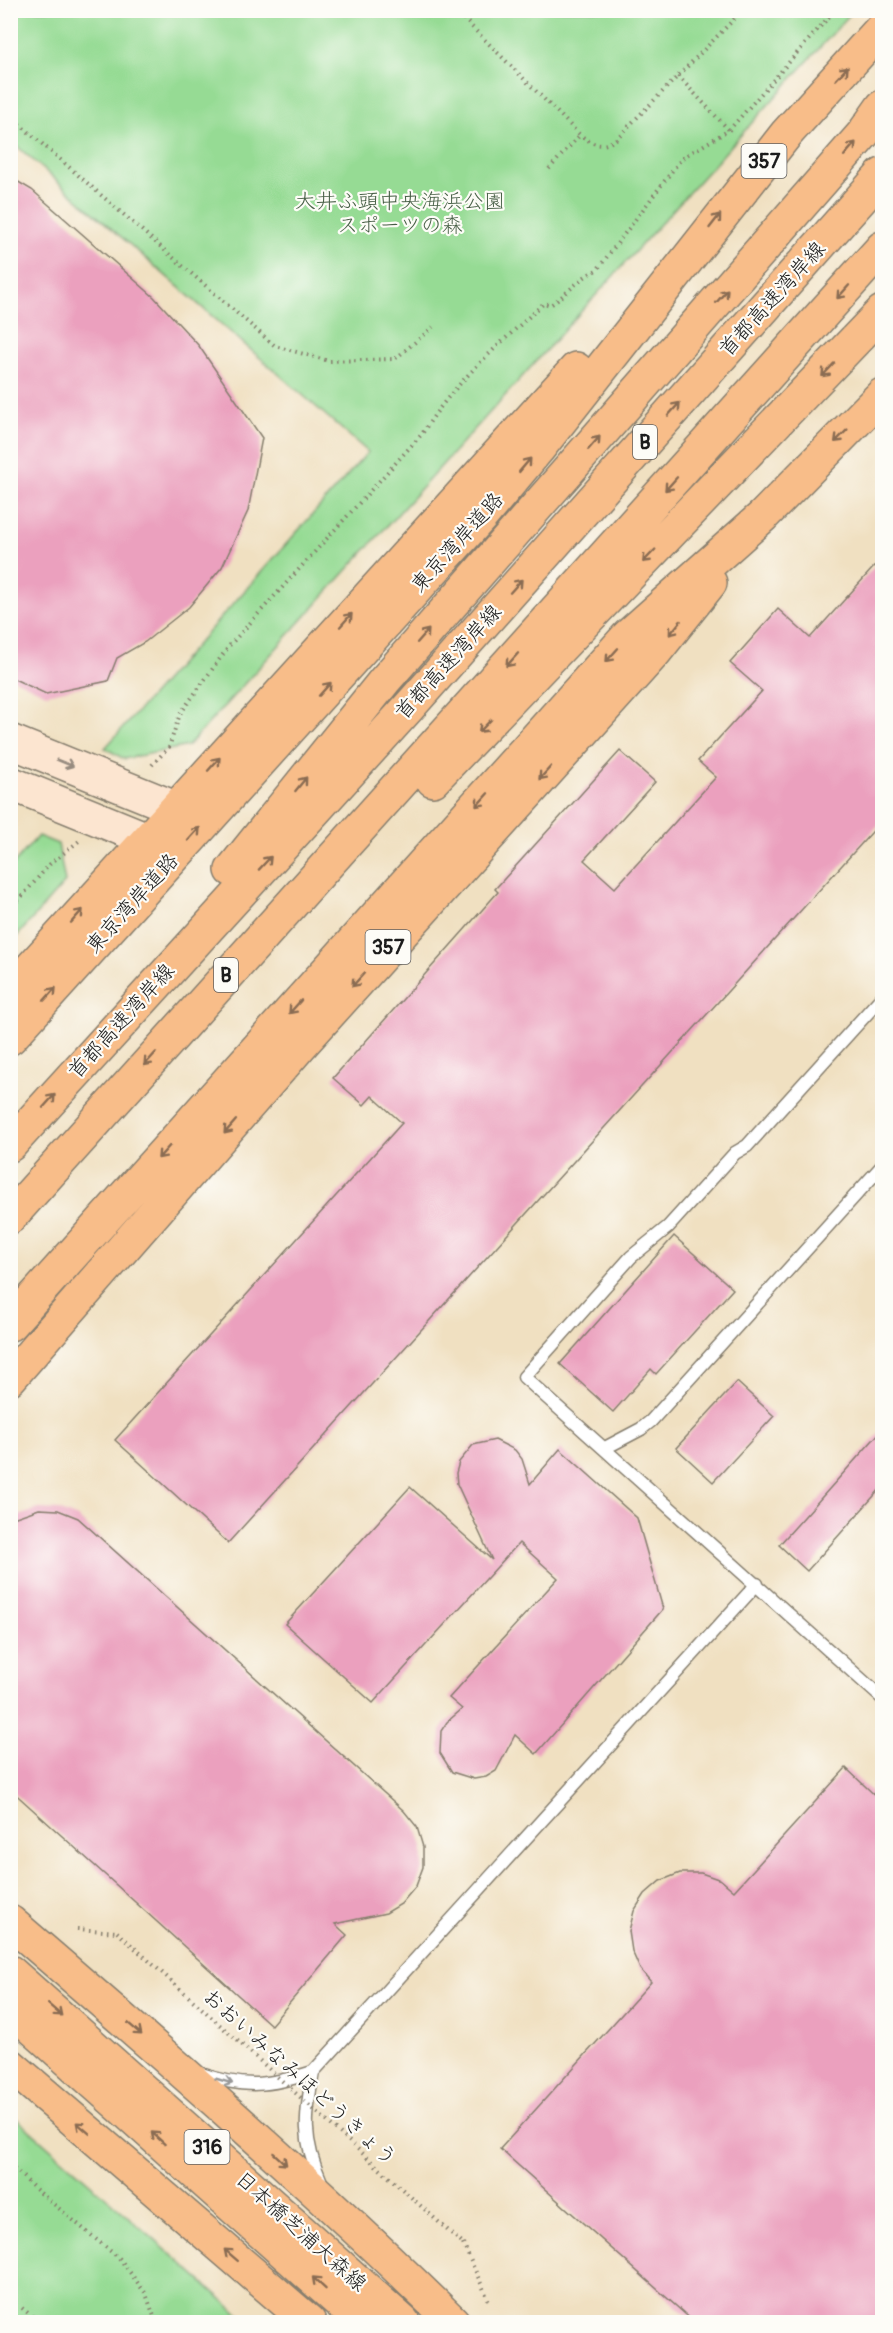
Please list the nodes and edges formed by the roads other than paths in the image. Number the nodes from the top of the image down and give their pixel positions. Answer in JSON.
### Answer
{"nodes":[{"id":1,"x":882,"y":28,"type":"edge"},
{"id":2,"x":882,"y":107,"type":"edge"},
{"id":3,"x":877,"y":181,"type":"edge"},
{"id":4,"x":882,"y":248,"type":"edge"},
{"id":5,"x":653,"y":300,"type":"junction"},
{"id":6,"x":882,"y":312,"type":"edge"},
{"id":7,"x":882,"y":395,"type":"edge"},
{"id":8,"x":763,"y":516,"type":"junction"},
{"id":9,"x":10,"y":741,"type":"edge"},
{"id":10,"x":450,"y":746,"type":"junction"},
{"id":11,"x":10,"y":783,"type":"edge"},
{"id":12,"x":175,"y":808,"type":"junction"},
{"id":13,"x":147,"y":839,"type":"junction"},
{"id":14,"x":156,"y":982,"type":"junction"},
{"id":15,"x":10,"y":991,"type":"edge"},
{"id":16,"x":882,"y":997,"type":"edge"},
{"id":17,"x":10,"y":1038,"type":"edge"},
{"id":18,"x":10,"y":1145,"type":"edge"},
{"id":19,"x":882,"y":1166,"type":"edge"},
{"id":20,"x":10,"y":1217,"type":"edge"},
{"id":21,"x":10,"y":1324,"type":"edge"},
{"id":22,"x":10,"y":1378,"type":"edge"},
{"id":23,"x":605,"y":1448,"type":"junction"},
{"id":24,"x":757,"y":1584,"type":"junction"},
{"id":25,"x":882,"y":1698,"type":"edge"},
{"id":26,"x":10,"y":1922,"type":"edge"},
{"id":27,"x":10,"y":1972,"type":"edge"},
{"id":28,"x":10,"y":2008,"type":"edge"},
{"id":29,"x":170,"y":2060,"type":"junction"},
{"id":30,"x":10,"y":2065,"type":"edge"},
{"id":31,"x":313,"y":2072,"type":"junction"},
{"id":32,"x":332,"y":2205,"type":"junction"},
{"id":33,"x":275,"y":2294,"type":"junction"},
{"id":34,"x":483,"y":2312,"type":"edge"},
{"id":35,"x":303,"y":2322,"type":"edge"},
{"id":36,"x":309,"y":2322,"type":"edge"},
{"id":37,"x":362,"y":2322,"type":"edge"},
{"id":38,"x":403,"y":2322,"type":"edge"},
{"id":39,"x":453,"y":2322,"type":"edge"}],
"edges":[{"from":5,"to":1,"type":"main road","name":"東京湾岸道路","number":"357","one_way":true},
{"from":14,"to":2,"type":"main road","one_way":true},
{"from":14,"to":3,"type":"main road","name":"首都高速湾岸線","number":"B","one_way":true},
{"from":4,"to":10,"type":"main road","number":"B","one_way":true},
{"from":12,"to":5,"type":"main road","number":"357","one_way":true},
{"from":17,"to":5,"type":"main road","name":"東京湾岸道路","number":"357","one_way":true},
{"from":6,"to":10,"type":"main road","one_way":true},
{"from":7,"to":8,"type":"main road","number":"357","one_way":true},
{"from":8,"to":21,"type":"main road","number":"357","one_way":true},
{"from":8,"to":22,"type":"main road","number":"357","one_way":true},
{"from":9,"to":12,"type":"street","one_way":true},
{"from":10,"to":20,"type":"main road","number":"B","one_way":true},
{"from":11,"to":13,"type":"street"},
{"from":12,"to":13,"type":"main road","number":"357"},
{"from":15,"to":13,"type":"main road","number":"357","one_way":true},
{"from":18,"to":14,"type":"main road","name":"首都高速湾岸線","number":"B","one_way":true},
{"from":16,"to":23,"type":"lane"},
{"from":19,"to":23,"type":"lane"},
{"from":23,"to":24,"type":"lane"},
{"from":24,"to":25,"type":"lane"},
{"from":24,"to":31,"type":"lane"},
{"from":26,"to":29,"type":"main road","number":"316","one_way":true},
{"from":27,"to":38,"type":"main road","name":"日本橋芝浦大森線","number":"316","one_way":true},
{"from":37,"to":28,"type":"main road","name":"日本橋芝浦大森線","number":"316","one_way":true},
{"from":29,"to":31,"type":"lane","one_way":true},
{"from":29,"to":32,"type":"main road","number":"316","one_way":true},
{"from":33,"to":30,"type":"main road","one_way":true},
{"from":31,"to":32,"type":"lane"},
{"from":32,"to":34,"type":"main road"},
{"from":32,"to":39,"type":"main road","number":"316"},
{"from":33,"to":35,"type":"main road"},
{"from":33,"to":36,"type":"main road"}]}
